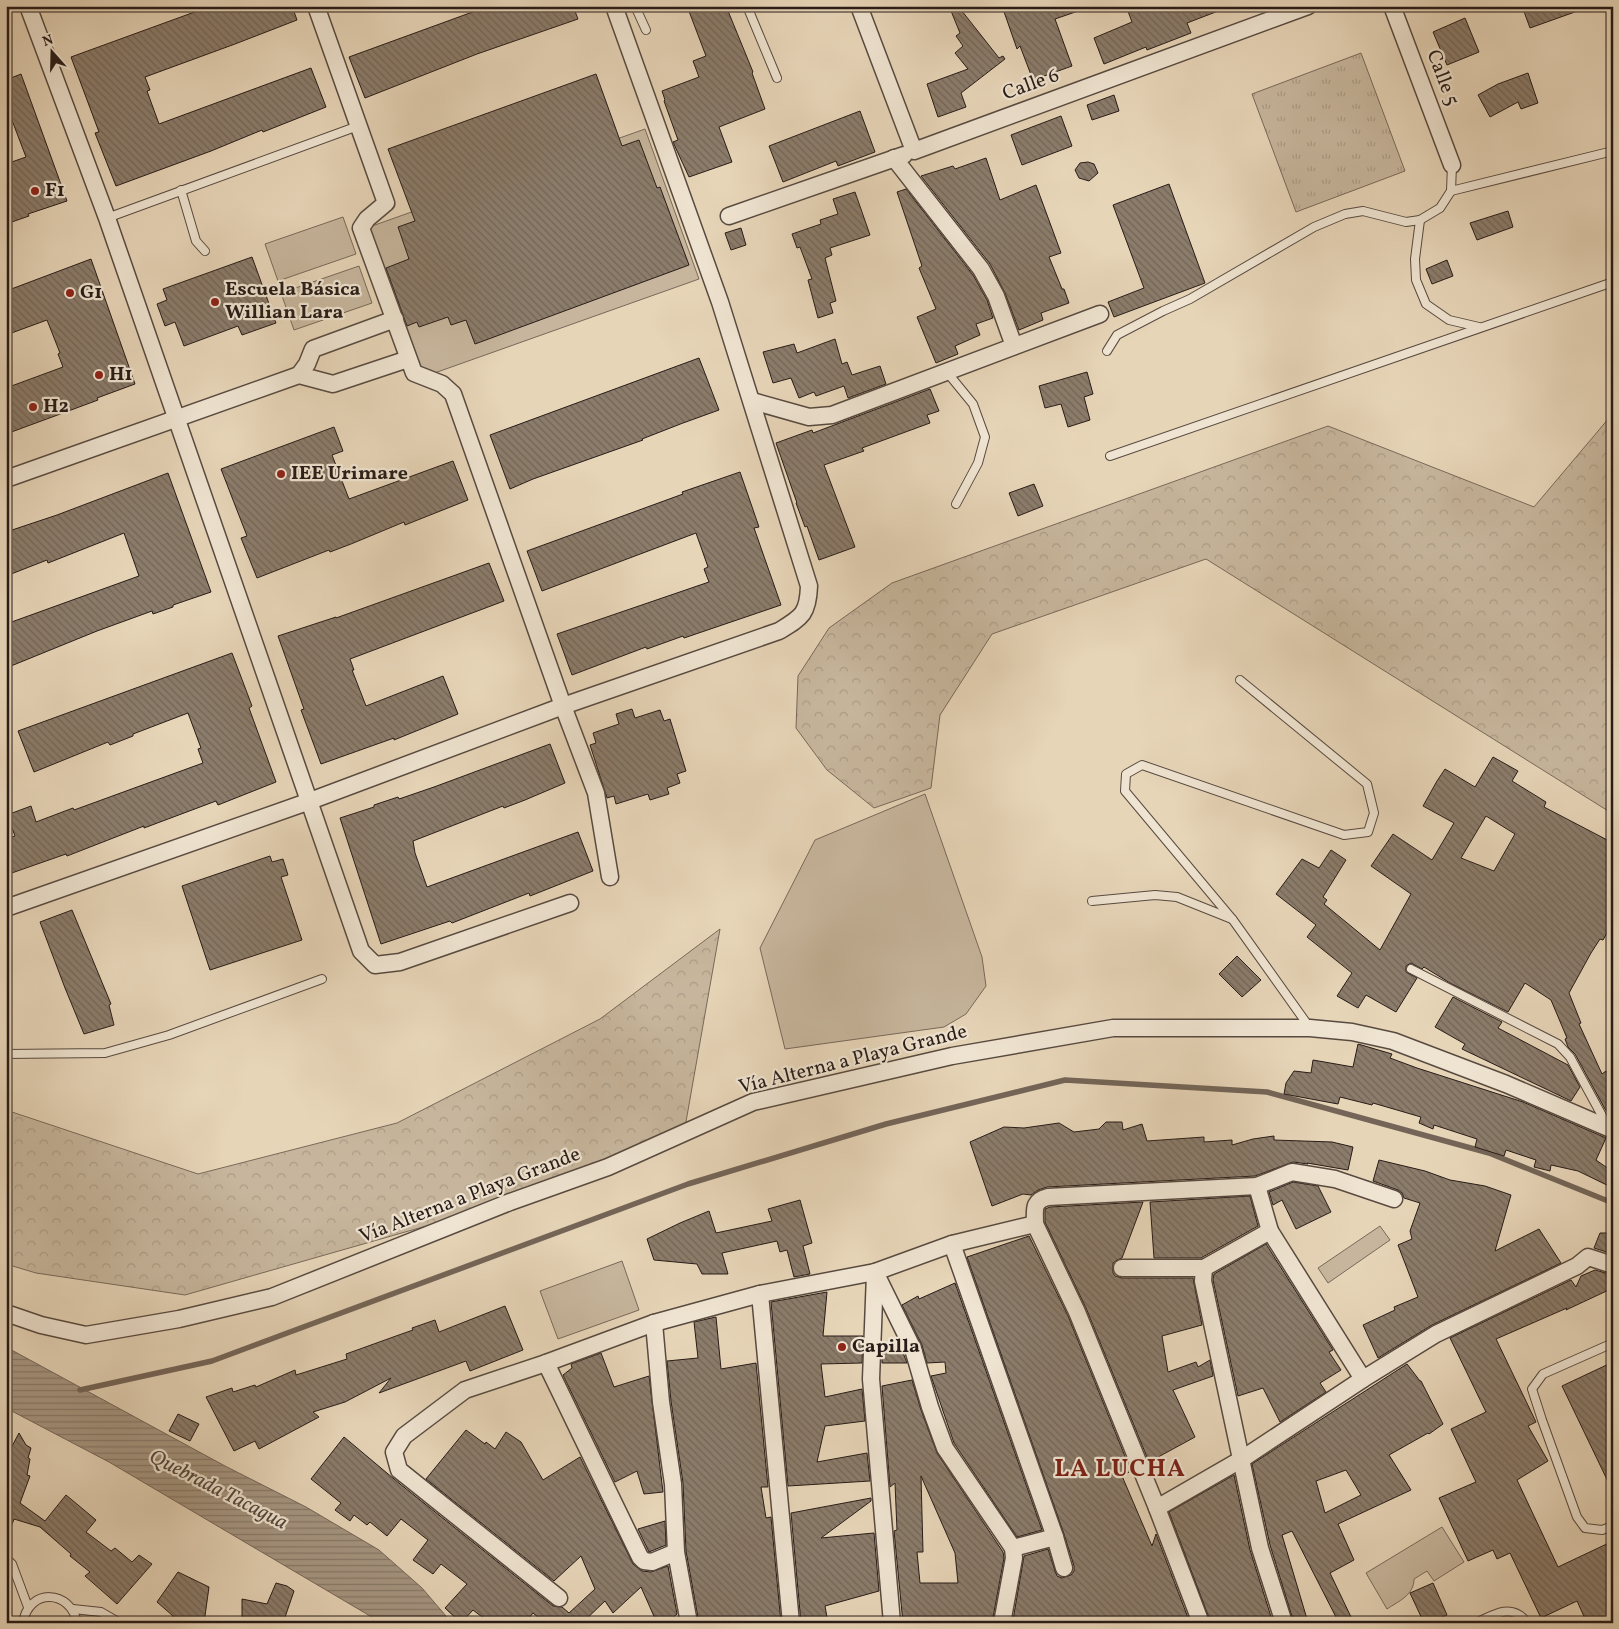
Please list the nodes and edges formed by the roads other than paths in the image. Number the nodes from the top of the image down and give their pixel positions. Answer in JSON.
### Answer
{"nodes":[{"id":1,"x":28,"y":6,"type":"edge"},
{"id":2,"x":316,"y":6,"type":"edge"},
{"id":3,"x":614,"y":6,"type":"edge"},
{"id":4,"x":635,"y":6,"type":"edge"},
{"id":5,"x":747,"y":6,"type":"edge"},
{"id":6,"x":859,"y":6,"type":"edge"},
{"id":7,"x":1308,"y":6,"type":"edge"},
{"id":8,"x":1392,"y":6,"type":"edge"},
{"id":9,"x":646,"y":30,"type":"dead end"},
{"id":10,"x":777,"y":78,"type":"dead end"},
{"id":11,"x":358,"y":126,"type":"junction"},
{"id":12,"x":914,"y":151,"type":"junction"},
{"id":13,"x":1613,"y":151,"type":"edge"},
{"id":14,"x":894,"y":158,"type":"junction"},
{"id":15,"x":1452,"y":165,"type":"joint"},
{"id":16,"x":181,"y":190,"type":"junction"},
{"id":17,"x":1451,"y":191,"type":"junction"},
{"id":18,"x":729,"y":216,"type":"dead end"},
{"id":19,"x":107,"y":218,"type":"junction"},
{"id":20,"x":1420,"y":220,"type":"junction"},
{"id":21,"x":205,"y":251,"type":"dead end"},
{"id":22,"x":1613,"y":282,"type":"edge"},
{"id":23,"x":1100,"y":314,"type":"dead end"},
{"id":24,"x":395,"y":319,"type":"junction"},
{"id":25,"x":1480,"y":328,"type":"junction"},
{"id":26,"x":1014,"y":346,"type":"junction"},
{"id":27,"x":1107,"y":351,"type":"dead end"},
{"id":28,"x":408,"y":359,"type":"junction"},
{"id":29,"x":946,"y":371,"type":"junction"},
{"id":30,"x":299,"y":375,"type":"junction"},
{"id":31,"x":752,"y":401,"type":"junction"},
{"id":32,"x":176,"y":420,"type":"junction"},
{"id":33,"x":1110,"y":456,"type":"dead end"},
{"id":34,"x":6,"y":479,"type":"edge"},
{"id":35,"x":956,"y":504,"type":"dead end"},
{"id":36,"x":1240,"y":680,"type":"dead end"},
{"id":37,"x":563,"y":706,"type":"junction"},
{"id":38,"x":310,"y":801,"type":"junction"},
{"id":39,"x":610,"y":876,"type":"dead end"},
{"id":40,"x":1092,"y":901,"type":"dead end"},
{"id":41,"x":570,"y":903,"type":"dead end"},
{"id":42,"x":6,"y":908,"type":"edge"},
{"id":43,"x":1233,"y":920,"type":"junction"},
{"id":44,"x":1411,"y":969,"type":"dead end"},
{"id":45,"x":322,"y":979,"type":"dead end"},
{"id":46,"x":1310,"y":1028,"type":"junction"},
{"id":47,"x":6,"y":1054,"type":"edge"},
{"id":48,"x":1610,"y":1129,"type":"edge"},
{"id":49,"x":1257,"y":1186,"type":"junction"},
{"id":50,"x":1394,"y":1199,"type":"dead end"},
{"id":51,"x":1034,"y":1224,"type":"junction"},
{"id":52,"x":1270,"y":1232,"type":"junction"},
{"id":53,"x":952,"y":1244,"type":"junction"},
{"id":54,"x":1613,"y":1265,"type":"edge"},
{"id":55,"x":1122,"y":1268,"type":"dead end"},
{"id":56,"x":1204,"y":1268,"type":"junction"},
{"id":57,"x":875,"y":1272,"type":"junction"},
{"id":58,"x":760,"y":1294,"type":"junction"},
{"id":59,"x":6,"y":1313,"type":"edge"},
{"id":60,"x":654,"y":1323,"type":"junction"},
{"id":61,"x":1613,"y":1343,"type":"edge"},
{"id":62,"x":546,"y":1363,"type":"junction"},
{"id":63,"x":1363,"y":1379,"type":"junction"},
{"id":64,"x":1242,"y":1459,"type":"junction"},
{"id":65,"x":1157,"y":1508,"type":"junction"},
{"id":66,"x":1613,"y":1526,"type":"edge"},
{"id":67,"x":1055,"y":1537,"type":"junction"},
{"id":68,"x":1013,"y":1548,"type":"junction"},
{"id":69,"x":676,"y":1552,"type":"junction"},
{"id":70,"x":6,"y":1558,"type":"edge"},
{"id":71,"x":1064,"y":1568,"type":"dead end"},
{"id":72,"x":559,"y":1598,"type":"dead end"},
{"id":73,"x":28,"y":1607,"type":"junction"},
{"id":74,"x":73,"y":1609,"type":"junction"},
{"id":75,"x":1523,"y":1618,"type":"dead end"},
{"id":76,"x":23,"y":1623,"type":"edge"},
{"id":77,"x":77,"y":1623,"type":"edge"},
{"id":78,"x":120,"y":1623,"type":"edge"},
{"id":79,"x":688,"y":1623,"type":"edge"},
{"id":80,"x":791,"y":1623,"type":"edge"},
{"id":81,"x":892,"y":1623,"type":"edge"},
{"id":82,"x":1002,"y":1623,"type":"edge"},
{"id":83,"x":1201,"y":1623,"type":"edge"},
{"id":84,"x":1284,"y":1623,"type":"edge"},
{"id":85,"x":1475,"y":1623,"type":"edge"}],
"edges":[{"from":1,"to":19,"type":"street"},
{"from":2,"to":11,"type":"street"},
{"from":3,"to":31,"type":"street"},
{"from":4,"to":9,"type":"lane"},
{"from":5,"to":10,"type":"lane"},
{"from":6,"to":12,"type":"street"},
{"from":7,"to":12,"type":"street","name":"Calle 6"},
{"from":8,"to":15,"type":"street","name":"Calle 5"},
{"from":11,"to":16,"type":"lane"},
{"from":11,"to":24,"type":"street"},
{"from":12,"to":14,"type":"street","name":"Calle 6"},
{"from":13,"to":17,"type":"lane"},
{"from":14,"to":18,"type":"street","name":"Calle 6"},
{"from":14,"to":26,"type":"street"},
{"from":15,"to":17,"type":"lane"},
{"from":16,"to":19,"type":"lane"},
{"from":16,"to":21,"type":"lane"},
{"from":17,"to":20,"type":"lane"},
{"from":19,"to":32,"type":"street"},
{"from":20,"to":25,"type":"lane"},
{"from":20,"to":27,"type":"lane"},
{"from":22,"to":25,"type":"lane"},
{"from":23,"to":26,"type":"street"},
{"from":24,"to":28,"type":"street"},
{"from":24,"to":30,"type":"street"},
{"from":25,"to":33,"type":"lane"},
{"from":26,"to":29,"type":"street"},
{"from":28,"to":30,"type":"street"},
{"from":28,"to":37,"type":"street"},
{"from":29,"to":31,"type":"street"},
{"from":29,"to":35,"type":"lane"},
{"from":30,"to":32,"type":"street"},
{"from":31,"to":37,"type":"street"},
{"from":32,"to":34,"type":"street"},
{"from":32,"to":38,"type":"street"},
{"from":36,"to":43,"type":"lane"},
{"from":37,"to":38,"type":"street"},
{"from":37,"to":39,"type":"street"},
{"from":38,"to":41,"type":"street"},
{"from":38,"to":42,"type":"street"},
{"from":40,"to":43,"type":"lane"},
{"from":43,"to":46,"type":"lane"},
{"from":44,"to":48,"type":"lane"},
{"from":45,"to":47,"type":"lane"},
{"from":46,"to":48,"type":"street","name":"Vía Alterna a Playa Grande"},
{"from":46,"to":59,"type":"street","name":"Vía Alterna a Playa Grande"},
{"from":49,"to":50,"type":"street"},
{"from":49,"to":51,"type":"street"},
{"from":49,"to":52,"type":"street"},
{"from":51,"to":53,"type":"street"},
{"from":51,"to":65,"type":"street"},
{"from":52,"to":56,"type":"street"},
{"from":52,"to":63,"type":"street"},
{"from":53,"to":57,"type":"street"},
{"from":53,"to":67,"type":"street"},
{"from":54,"to":63,"type":"street"},
{"from":55,"to":56,"type":"street"},
{"from":56,"to":64,"type":"street"},
{"from":57,"to":58,"type":"street"},
{"from":57,"to":68,"type":"street"},
{"from":57,"to":81,"type":"street"},
{"from":58,"to":60,"type":"street"},
{"from":58,"to":80,"type":"street"},
{"from":60,"to":62,"type":"street"},
{"from":60,"to":69,"type":"street"},
{"from":61,"to":66,"type":"lane"},
{"from":62,"to":69,"type":"street"},
{"from":62,"to":72,"type":"street"},
{"from":63,"to":64,"type":"street"},
{"from":64,"to":65,"type":"street"},
{"from":64,"to":84,"type":"street"},
{"from":65,"to":83,"type":"street"},
{"from":67,"to":68,"type":"street"},
{"from":67,"to":71,"type":"street"},
{"from":68,"to":82,"type":"street"},
{"from":69,"to":79,"type":"street"},
{"from":70,"to":73,"type":"lane"},
{"from":73,"to":74,"type":"lane"},
{"from":73,"to":76,"type":"lane"},
{"from":74,"to":77,"type":"lane"},
{"from":74,"to":78,"type":"lane"},
{"from":75,"to":85,"type":"lane"}]}
